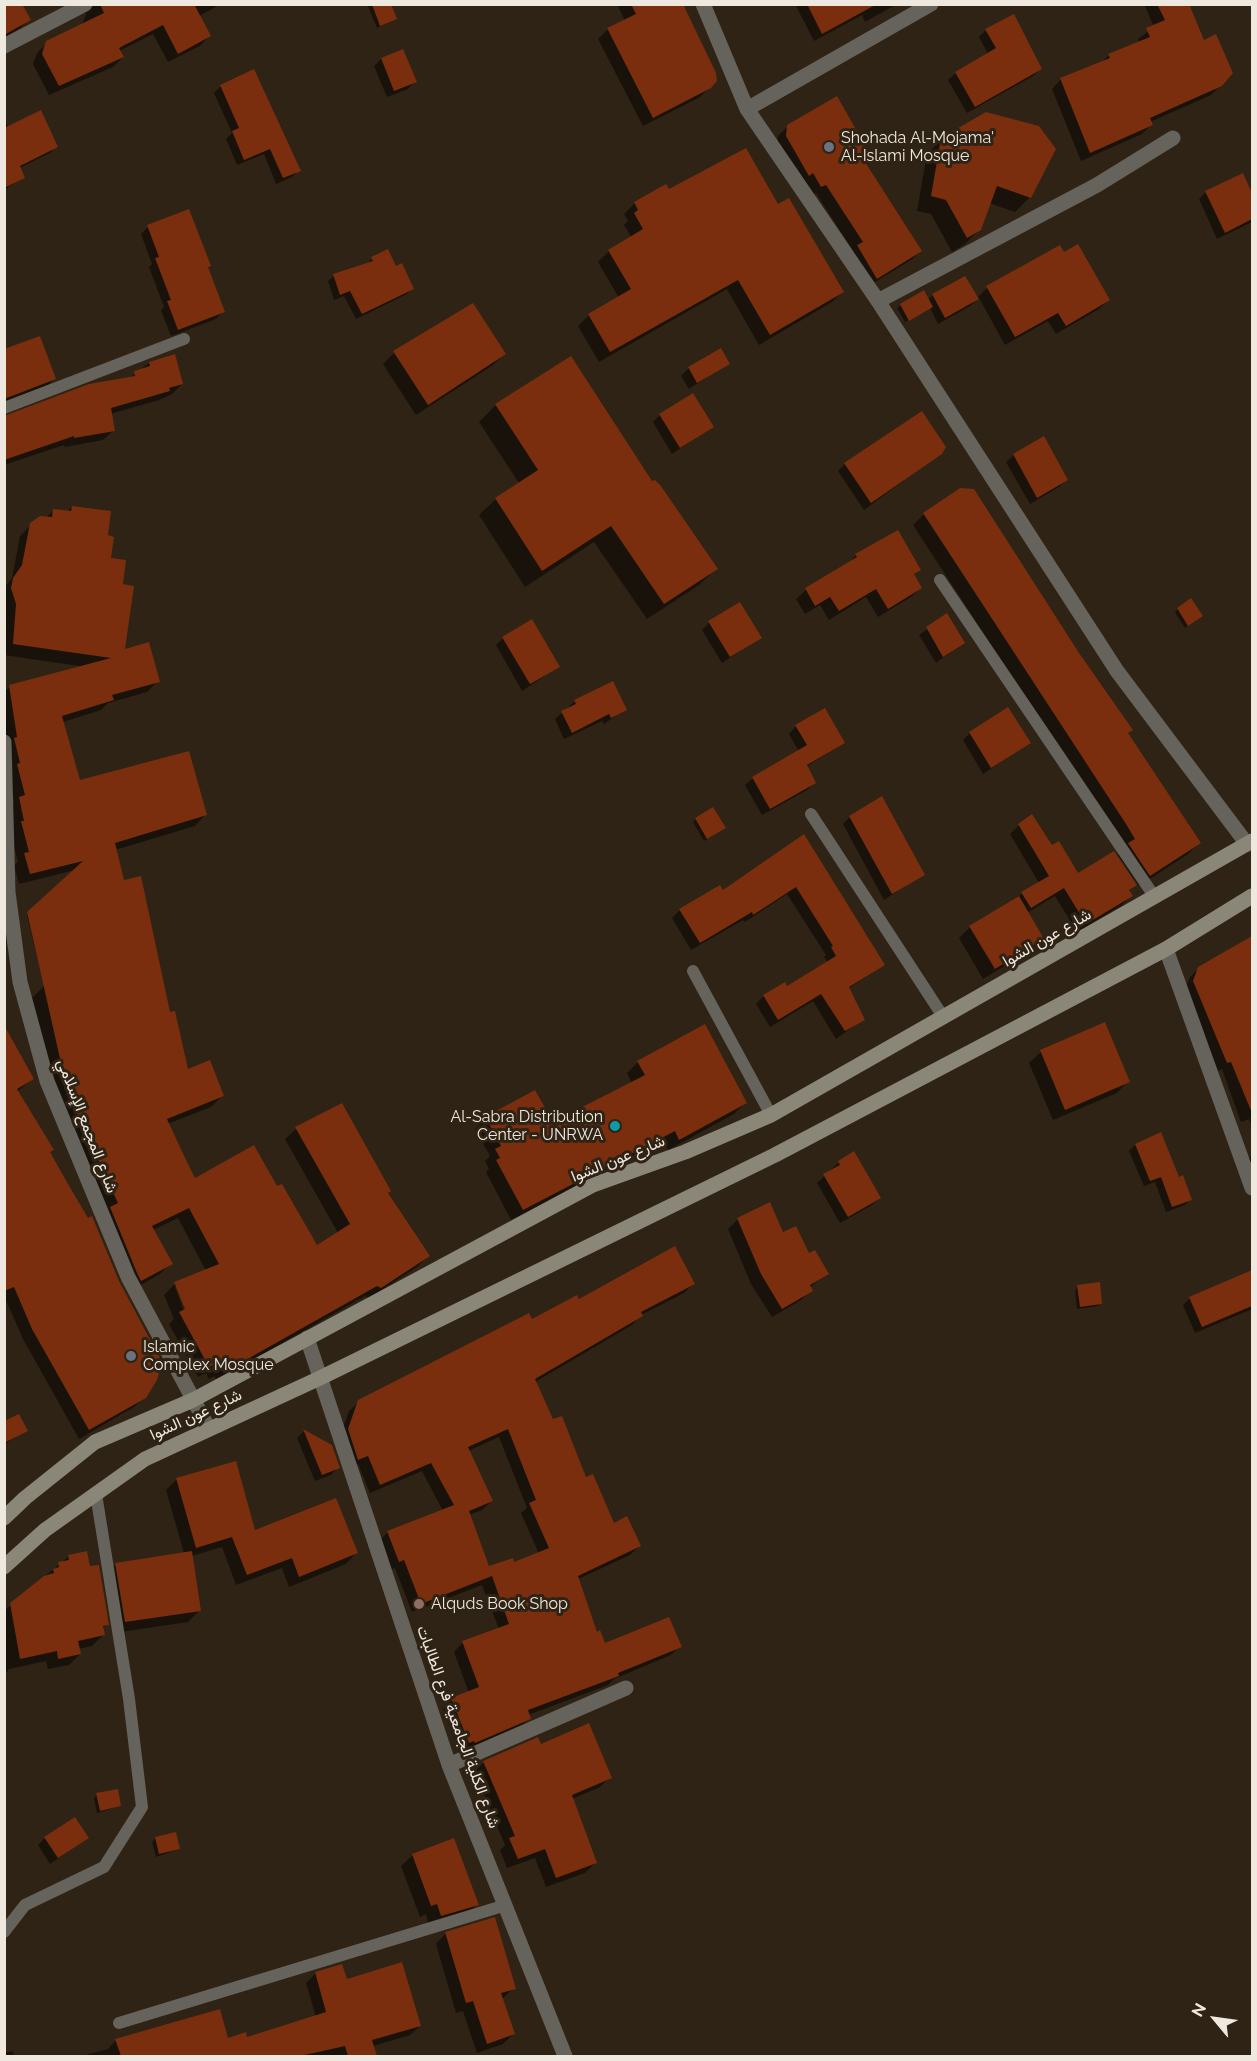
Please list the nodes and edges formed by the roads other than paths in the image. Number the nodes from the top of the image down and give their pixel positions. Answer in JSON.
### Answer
{"nodes":[{"id":1,"x":85,"y":4,"type":"edge"},
{"id":2,"x":931,"y":4,"type":"edge"},
{"id":3,"x":705,"y":5,"type":"edge"},
{"id":4,"x":4,"y":46,"type":"edge"},
{"id":5,"x":747,"y":109,"type":"junction"},
{"id":6,"x":1173,"y":138,"type":"dead end"},
{"id":7,"x":878,"y":301,"type":"junction"},
{"id":8,"x":184,"y":339,"type":"dead end"},
{"id":9,"x":4,"y":408,"type":"edge"},
{"id":10,"x":940,"y":580,"type":"dead end"},
{"id":11,"x":4,"y":742,"type":"edge"},
{"id":12,"x":811,"y":814,"type":"dead end"},
{"id":13,"x":1250,"y":843,"type":"edge"},
{"id":14,"x":1154,"y":896,"type":"junction"},
{"id":15,"x":1252,"y":896,"type":"edge"},
{"id":16,"x":1166,"y":949,"type":"junction"},
{"id":17,"x":693,"y":971,"type":"dead end"},
{"id":18,"x":944,"y":1018,"type":"junction"},
{"id":19,"x":771,"y":1115,"type":"junction"},
{"id":20,"x":1252,"y":1188,"type":"edge"},
{"id":21,"x":307,"y":1338,"type":"junction"},
{"id":22,"x":320,"y":1378,"type":"junction"},
{"id":23,"x":193,"y":1400,"type":"junction"},
{"id":24,"x":209,"y":1429,"type":"junction"},
{"id":25,"x":96,"y":1494,"type":"junction"},
{"id":26,"x":4,"y":1518,"type":"edge"},
{"id":27,"x":4,"y":1567,"type":"edge"},
{"id":28,"x":626,"y":1688,"type":"dead end"},
{"id":29,"x":449,"y":1765,"type":"junction"},
{"id":30,"x":506,"y":1905,"type":"junction"},
{"id":31,"x":4,"y":1932,"type":"edge"},
{"id":32,"x":120,"y":2023,"type":"dead end"},
{"id":33,"x":565,"y":2056,"type":"edge"}],
"edges":[{"from":1,"to":4,"type":"street"},
{"from":2,"to":5,"type":"street"},
{"from":3,"to":5,"type":"street"},
{"from":5,"to":7,"type":"street"},
{"from":6,"to":7,"type":"street"},
{"from":7,"to":13,"type":"street"},
{"from":8,"to":9,"type":"lane"},
{"from":10,"to":14,"type":"lane"},
{"from":11,"to":23,"type":"street","name":"شارع المجمع الإسلامي"},
{"from":12,"to":18,"type":"lane"},
{"from":13,"to":14,"type":"main road","name":"شارع عون الشوا"},
{"from":14,"to":18,"type":"main road","name":"شارع عون الشوا"},
{"from":15,"to":16,"type":"main road","name":"شارع عون الشوا"},
{"from":16,"to":20,"type":"street"},
{"from":16,"to":22,"type":"main road","name":"شارع عون الشوا"},
{"from":17,"to":19,"type":"lane"},
{"from":18,"to":19,"type":"main road","name":"شارع عون الشوا"},
{"from":19,"to":21,"type":"main road","name":"شارع عون الشوا"},
{"from":21,"to":22,"type":"street","name":"شارع الكلية الجامعية فرع الطالبات"},
{"from":21,"to":23,"type":"main road","name":"شارع عون الشوا"},
{"from":22,"to":24,"type":"main road","name":"شارع عون الشوا"},
{"from":22,"to":29,"type":"street","name":"شارع الكلية الجامعية فرع الطالبات"},
{"from":23,"to":24,"type":"street","name":"شارع المجمع الإسلامي"},
{"from":23,"to":26,"type":"main road","name":"شارع عون الشوا"},
{"from":24,"to":25,"type":"main road","name":"شارع عون الشوا"},
{"from":25,"to":27,"type":"main road","name":"شارع عون الشوا"},
{"from":25,"to":31,"type":"lane"},
{"from":28,"to":29,"type":"street"},
{"from":29,"to":30,"type":"street","name":"شارع الكلية الجامعية فرع الطالبات"},
{"from":30,"to":32,"type":"lane"},
{"from":30,"to":33,"type":"street","name":"شارع الكلية الجامعية فرع الطالبات"}]}
